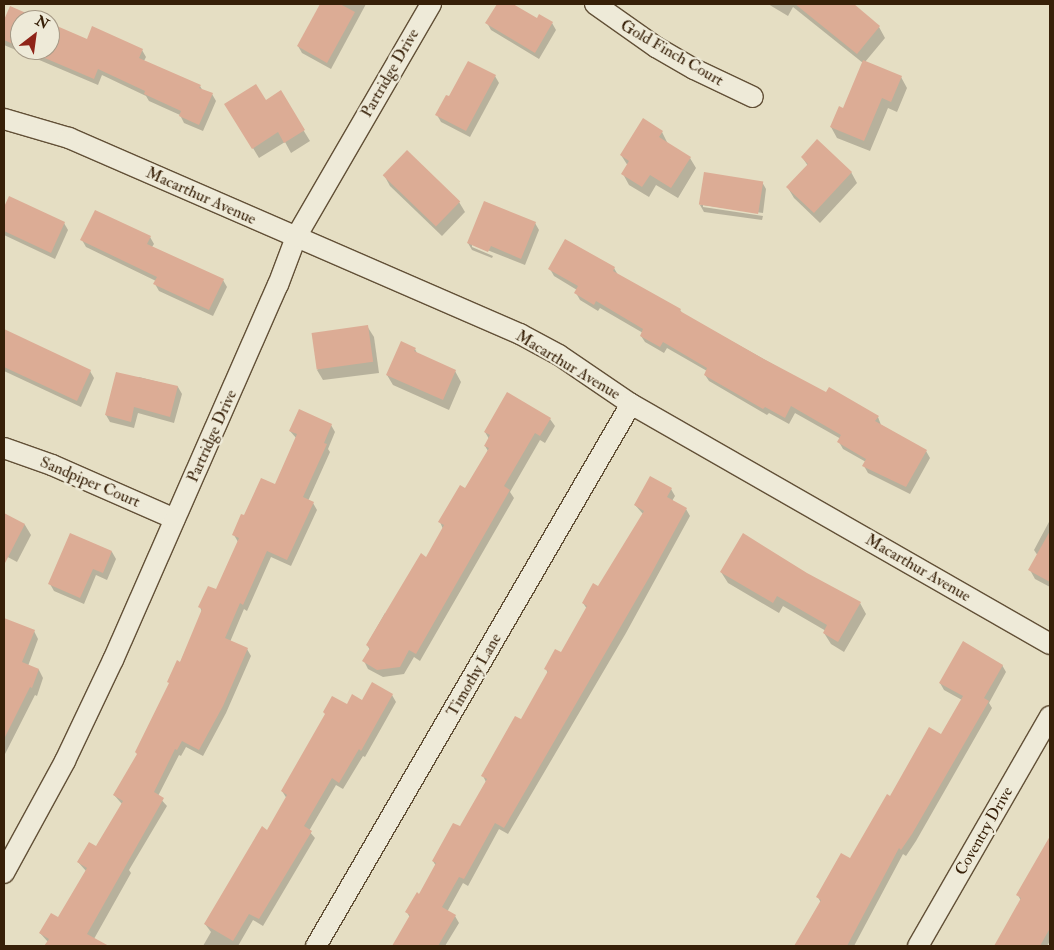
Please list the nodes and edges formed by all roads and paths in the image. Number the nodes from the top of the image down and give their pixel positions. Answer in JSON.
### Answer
{"nodes":[{"id":1,"x":431,"y":4,"type":"edge"},
{"id":2,"x":595,"y":4,"type":"edge"},
{"id":3,"x":753,"y":97,"type":"dead end"},
{"id":4,"x":4,"y":119,"type":"edge"},
{"id":5,"x":296,"y":237,"type":"junction"},
{"id":6,"x":631,"y":404,"type":"junction"},
{"id":7,"x":4,"y":448,"type":"edge"},
{"id":8,"x":175,"y":518,"type":"junction"},
{"id":9,"x":1050,"y":644,"type":"edge"},
{"id":10,"x":1050,"y":716,"type":"edge"},
{"id":11,"x":4,"y":874,"type":"edge"},
{"id":12,"x":316,"y":946,"type":"edge"},
{"id":13,"x":918,"y":946,"type":"edge"}],
"edges":[{"from":1,"to":5,"type":"street","name":"Partridge Drive"},
{"from":2,"to":3,"type":"street","name":"Gold Finch Court"},
{"from":4,"to":5,"type":"street","name":"Macarthur Avenue"},
{"from":5,"to":6,"type":"street","name":"Macarthur Avenue"},
{"from":5,"to":8,"type":"street","name":"Partridge Drive"},
{"from":6,"to":9,"type":"street","name":"Macarthur Avenue"},
{"from":6,"to":12,"type":"street","name":"Timothy Lane"},
{"from":7,"to":8,"type":"street","name":"Sandpiper Court"},
{"from":8,"to":11,"type":"street","name":"Partridge Drive"},
{"from":10,"to":13,"type":"street","name":"Coventry Drive"}]}
